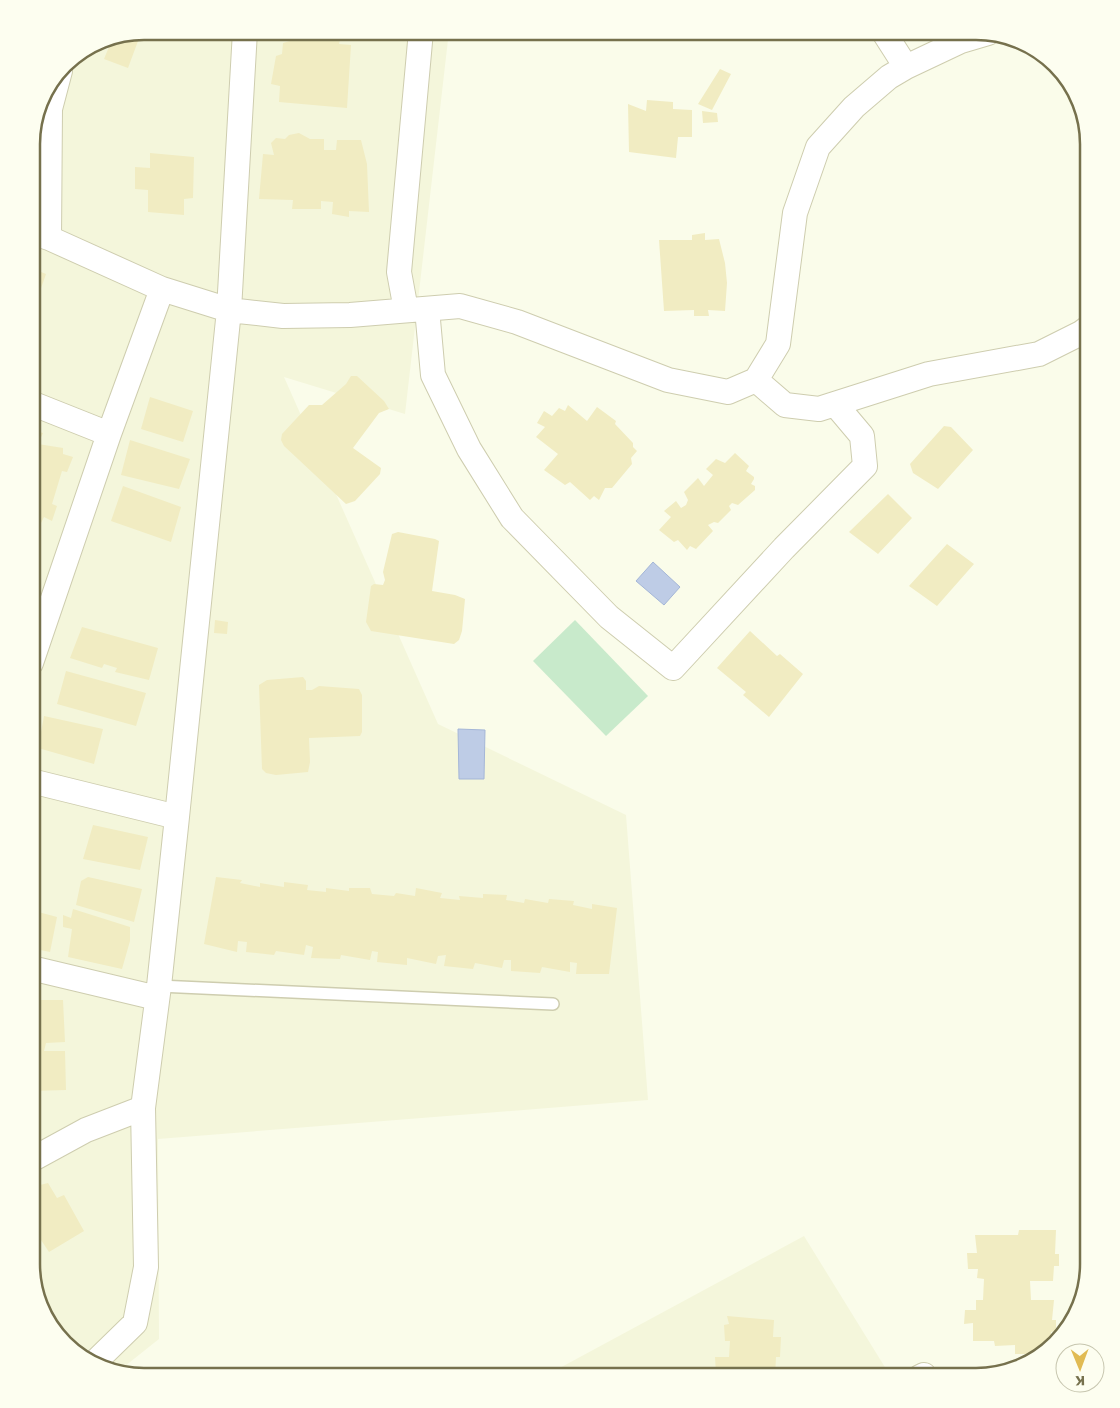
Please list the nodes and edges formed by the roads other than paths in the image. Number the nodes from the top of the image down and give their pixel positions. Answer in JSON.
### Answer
{"nodes":[{"id":1,"x":244,"y":40,"type":"edge"},
{"id":2,"x":419,"y":40,"type":"edge"},
{"id":3,"x":888,"y":40,"type":"edge"},
{"id":4,"x":964,"y":40,"type":"edge"},
{"id":5,"x":906,"y":66,"type":"junction"},
{"id":6,"x":54,"y":92,"type":"edge"},
{"id":7,"x":40,"y":235,"type":"edge"},
{"id":8,"x":162,"y":289,"type":"junction"},
{"id":9,"x":417,"y":309,"type":"junction"},
{"id":10,"x":229,"y":310,"type":"junction"},
{"id":11,"x":1080,"y":334,"type":"edge"},
{"id":12,"x":756,"y":380,"type":"junction"},
{"id":13,"x":835,"y":404,"type":"junction"},
{"id":14,"x":40,"y":406,"type":"edge"},
{"id":15,"x":109,"y":434,"type":"junction"},
{"id":16,"x":40,"y":637,"type":"edge"},
{"id":17,"x":40,"y":783,"type":"edge"},
{"id":18,"x":176,"y":817,"type":"junction"},
{"id":19,"x":40,"y":970,"type":"edge"},
{"id":20,"x":158,"y":992,"type":"junction"},
{"id":21,"x":553,"y":1004,"type":"dead end"},
{"id":22,"x":143,"y":1108,"type":"junction"},
{"id":23,"x":40,"y":1155,"type":"edge"},
{"id":24,"x":99,"y":1358,"type":"edge"}],
"edges":[{"from":1,"to":10,"type":"street"},
{"from":2,"to":9,"type":"street"},
{"from":3,"to":5,"type":"street"},
{"from":4,"to":5,"type":"street"},
{"from":5,"to":12,"type":"street"},
{"from":6,"to":7,"type":"street"},
{"from":7,"to":8,"type":"street"},
{"from":8,"to":10,"type":"street"},
{"from":8,"to":15,"type":"street"},
{"from":9,"to":10,"type":"street"},
{"from":9,"to":12,"type":"street"},
{"from":9,"to":13,"type":"street"},
{"from":10,"to":18,"type":"street"},
{"from":11,"to":13,"type":"street"},
{"from":12,"to":13,"type":"street"},
{"from":14,"to":15,"type":"street"},
{"from":15,"to":16,"type":"street"},
{"from":17,"to":18,"type":"street"},
{"from":18,"to":20,"type":"street"},
{"from":19,"to":20,"type":"street"},
{"from":20,"to":21,"type":"lane"},
{"from":20,"to":22,"type":"street"},
{"from":22,"to":23,"type":"street"},
{"from":22,"to":24,"type":"street"}]}
